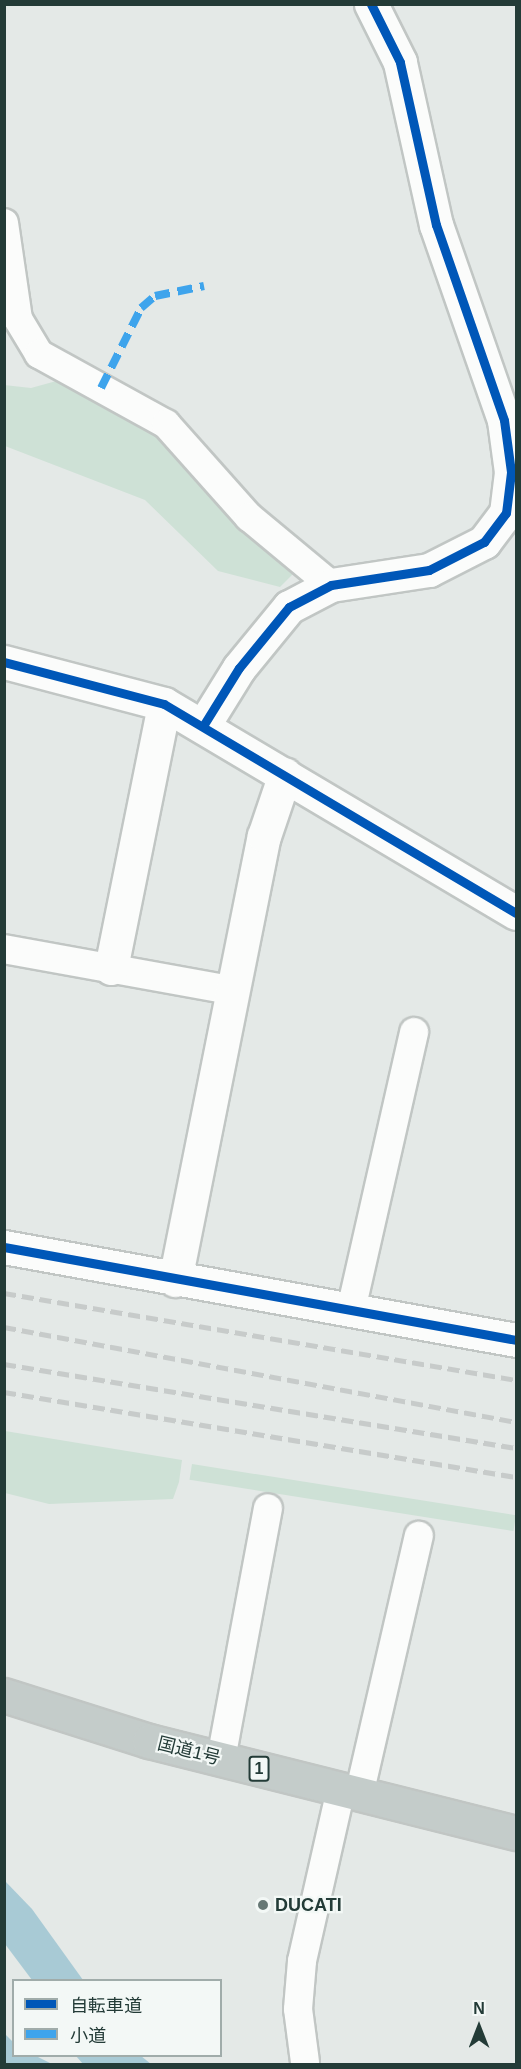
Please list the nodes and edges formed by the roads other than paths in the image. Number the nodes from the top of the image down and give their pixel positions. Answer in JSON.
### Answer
{"nodes":[{"id":1,"x":371,"y":4,"type":"edge"},
{"id":2,"x":4,"y":223,"type":"edge"},
{"id":3,"x":508,"y":408,"type":"edge"},
{"id":4,"x":511,"y":517,"type":"edge"},
{"id":5,"x":331,"y":585,"type":"junction"},
{"id":6,"x":4,"y":662,"type":"edge"},
{"id":7,"x":164,"y":704,"type":"junction"},
{"id":8,"x":203,"y":726,"type":"junction"},
{"id":9,"x":285,"y":774,"type":"junction"},
{"id":10,"x":516,"y":913,"type":"edge"},
{"id":11,"x":4,"y":949,"type":"edge"},
{"id":12,"x":111,"y":968,"type":"junction"},
{"id":13,"x":234,"y":991,"type":"junction"},
{"id":14,"x":414,"y":1032,"type":"dead end"},
{"id":15,"x":4,"y":1247,"type":"edge"},
{"id":16,"x":175,"y":1280,"type":"junction"},
{"id":17,"x":351,"y":1310,"type":"junction"},
{"id":18,"x":516,"y":1340,"type":"edge"},
{"id":19,"x":268,"y":1508,"type":"dead end"},
{"id":20,"x":419,"y":1536,"type":"dead end"},
{"id":21,"x":4,"y":1695,"type":"edge"},
{"id":22,"x":221,"y":1759,"type":"junction"},
{"id":23,"x":350,"y":1793,"type":"junction"},
{"id":24,"x":516,"y":1833,"type":"edge"},
{"id":25,"x":306,"y":2062,"type":"dead end"}],
"edges":[{"from":1,"to":3,"type":"street"},
{"from":2,"to":5,"type":"lane"},
{"from":3,"to":4,"type":"street"},
{"from":4,"to":5,"type":"street"},
{"from":5,"to":8,"type":"street"},
{"from":6,"to":7,"type":"street"},
{"from":7,"to":8,"type":"street"},
{"from":7,"to":12,"type":"street"},
{"from":8,"to":9,"type":"street"},
{"from":9,"to":10,"type":"street"},
{"from":9,"to":13,"type":"street"},
{"from":11,"to":12,"type":"lane"},
{"from":12,"to":13,"type":"lane"},
{"from":13,"to":16,"type":"street"},
{"from":14,"to":17,"type":"lane"},
{"from":15,"to":16,"type":"street"},
{"from":16,"to":17,"type":"street"},
{"from":17,"to":18,"type":"street"},
{"from":19,"to":22,"type":"lane"},
{"from":20,"to":23,"type":"lane"},
{"from":21,"to":22,"type":"highway","name":"国道1号","number":"1"},
{"from":22,"to":23,"type":"highway","name":"国道1号","number":"1"},
{"from":23,"to":24,"type":"highway","name":"国道1号","number":"1"},
{"from":23,"to":25,"type":"lane"}]}
